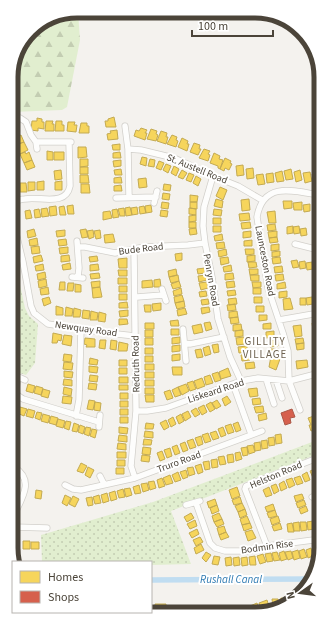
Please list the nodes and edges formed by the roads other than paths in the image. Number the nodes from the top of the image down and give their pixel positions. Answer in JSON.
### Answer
{"nodes":[{"id":1,"x":20,"y":118,"type":"dead end"},
{"id":2,"x":125,"y":126,"type":"dead end"},
{"id":3,"x":36,"y":142,"type":"junction"},
{"id":4,"x":37,"y":149,"type":"dead end"},
{"id":5,"x":128,"y":150,"type":"junction"},
{"id":6,"x":213,"y":176,"type":"junction"},
{"id":7,"x":314,"y":194,"type":"edge"},
{"id":8,"x":130,"y":197,"type":"junction"},
{"id":9,"x":116,"y":198,"type":"dead end"},
{"id":10,"x":262,"y":200,"type":"junction"},
{"id":11,"x":18,"y":201,"type":"edge"},
{"id":12,"x":154,"y":203,"type":"dead end"},
{"id":13,"x":205,"y":243,"type":"junction"},
{"id":14,"x":18,"y":244,"type":"edge"},
{"id":15,"x":298,"y":247,"type":"dead end"},
{"id":16,"x":134,"y":249,"type":"junction"},
{"id":17,"x":314,"y":249,"type":"edge"},
{"id":18,"x":77,"y":277,"type":"dead end"},
{"id":19,"x":164,"y":295,"type":"dead end"},
{"id":20,"x":135,"y":296,"type":"junction"},
{"id":21,"x":314,"y":314,"type":"edge"},
{"id":22,"x":279,"y":320,"type":"junction"},
{"id":23,"x":81,"y":328,"type":"junction"},
{"id":24,"x":184,"y":329,"type":"dead end"},
{"id":25,"x":135,"y":336,"type":"junction"},
{"id":26,"x":224,"y":337,"type":"junction"},
{"id":27,"x":185,"y":343,"type":"junction"},
{"id":28,"x":186,"y":361,"type":"dead end"},
{"id":29,"x":314,"y":375,"type":"edge"},
{"id":30,"x":266,"y":379,"type":"junction"},
{"id":31,"x":276,"y":380,"type":"junction"},
{"id":32,"x":241,"y":381,"type":"junction"},
{"id":33,"x":289,"y":381,"type":"junction"},
{"id":34,"x":233,"y":384,"type":"junction"},
{"id":35,"x":18,"y":396,"type":"edge"},
{"id":36,"x":282,"y":398,"type":"dead end"},
{"id":37,"x":274,"y":404,"type":"dead end"},
{"id":38,"x":300,"y":410,"type":"dead end"},
{"id":39,"x":136,"y":411,"type":"junction"},
{"id":40,"x":100,"y":415,"type":"dead end"},
{"id":41,"x":76,"y":416,"type":"junction"},
{"id":42,"x":262,"y":430,"type":"dead end"},
{"id":43,"x":251,"y":434,"type":"junction"},
{"id":44,"x":314,"y":458,"type":"edge"},
{"id":45,"x":18,"y":469,"type":"edge"},
{"id":46,"x":100,"y":476,"type":"dead end"},
{"id":47,"x":135,"y":478,"type":"junction"},
{"id":48,"x":104,"y":484,"type":"junction"},
{"id":49,"x":65,"y":486,"type":"dead end"},
{"id":50,"x":186,"y":505,"type":"dead end"},
{"id":51,"x":18,"y":506,"type":"edge"},
{"id":52,"x":18,"y":528,"type":"edge"},
{"id":53,"x":47,"y":528,"type":"dead end"},
{"id":54,"x":314,"y":540,"type":"edge"},
{"id":55,"x":267,"y":546,"type":"junction"}],
"edges":[{"from":1,"to":3,"type":"street"},
{"from":2,"to":5,"type":"street"},
{"from":3,"to":4,"type":"street"},
{"from":3,"to":11,"type":"street"},
{"from":5,"to":6,"type":"street","name":"St. Austell Road"},
{"from":5,"to":8,"type":"street"},
{"from":6,"to":10,"type":"street","name":"St. Austell Road"},
{"from":6,"to":13,"type":"street","name":"Penryn Road"},
{"from":7,"to":10,"type":"street"},
{"from":8,"to":9,"type":"street"},
{"from":8,"to":12,"type":"street"},
{"from":10,"to":22,"type":"street","name":"Launceston Road"},
{"from":13,"to":16,"type":"street","name":"Bude Road"},
{"from":13,"to":26,"type":"street","name":"Penryn Road"},
{"from":14,"to":23,"type":"street","name":"Newquay Road"},
{"from":15,"to":17,"type":"street"},
{"from":16,"to":18,"type":"street","name":"Bude Road"},
{"from":16,"to":20,"type":"street","name":"Redruth Road"},
{"from":19,"to":20,"type":"street"},
{"from":20,"to":25,"type":"street","name":"Redruth Road"},
{"from":21,"to":22,"type":"street"},
{"from":22,"to":33,"type":"street","name":"Launceston Road"},
{"from":23,"to":25,"type":"street","name":"Newquay Road"},
{"from":23,"to":41,"type":"street"},
{"from":24,"to":27,"type":"street"},
{"from":25,"to":39,"type":"street","name":"Redruth Road"},
{"from":26,"to":27,"type":"street"},
{"from":26,"to":32,"type":"street","name":"Penryn Road"},
{"from":27,"to":28,"type":"street"},
{"from":29,"to":33,"type":"street","name":"Liskeard Road"},
{"from":30,"to":31,"type":"street","name":"Liskeard Road"},
{"from":30,"to":32,"type":"street","name":"Liskeard Road"},
{"from":30,"to":37,"type":"street"},
{"from":31,"to":33,"type":"street","name":"Liskeard Road"},
{"from":31,"to":36,"type":"street"},
{"from":32,"to":34,"type":"street","name":"Liskeard Road"},
{"from":33,"to":38,"type":"street","name":"Launceston Road"},
{"from":34,"to":39,"type":"street","name":"Liskeard Road"},
{"from":34,"to":43,"type":"street"},
{"from":35,"to":41,"type":"street"},
{"from":39,"to":47,"type":"street","name":"Redruth Road"},
{"from":40,"to":41,"type":"street"},
{"from":42,"to":43,"type":"street","name":"Truro Road"},
{"from":43,"to":47,"type":"street","name":"Truro Road"},
{"from":44,"to":55,"type":"street","name":"Helston Road"},
{"from":45,"to":51,"type":"street"},
{"from":46,"to":48,"type":"street"},
{"from":47,"to":48,"type":"street","name":"Truro Road"},
{"from":48,"to":49,"type":"street","name":"Truro Road"},
{"from":50,"to":55,"type":"street","name":"Bodmin Rise"},
{"from":52,"to":53,"type":"street"},
{"from":54,"to":55,"type":"street","name":"Bodmin Rise"}]}
